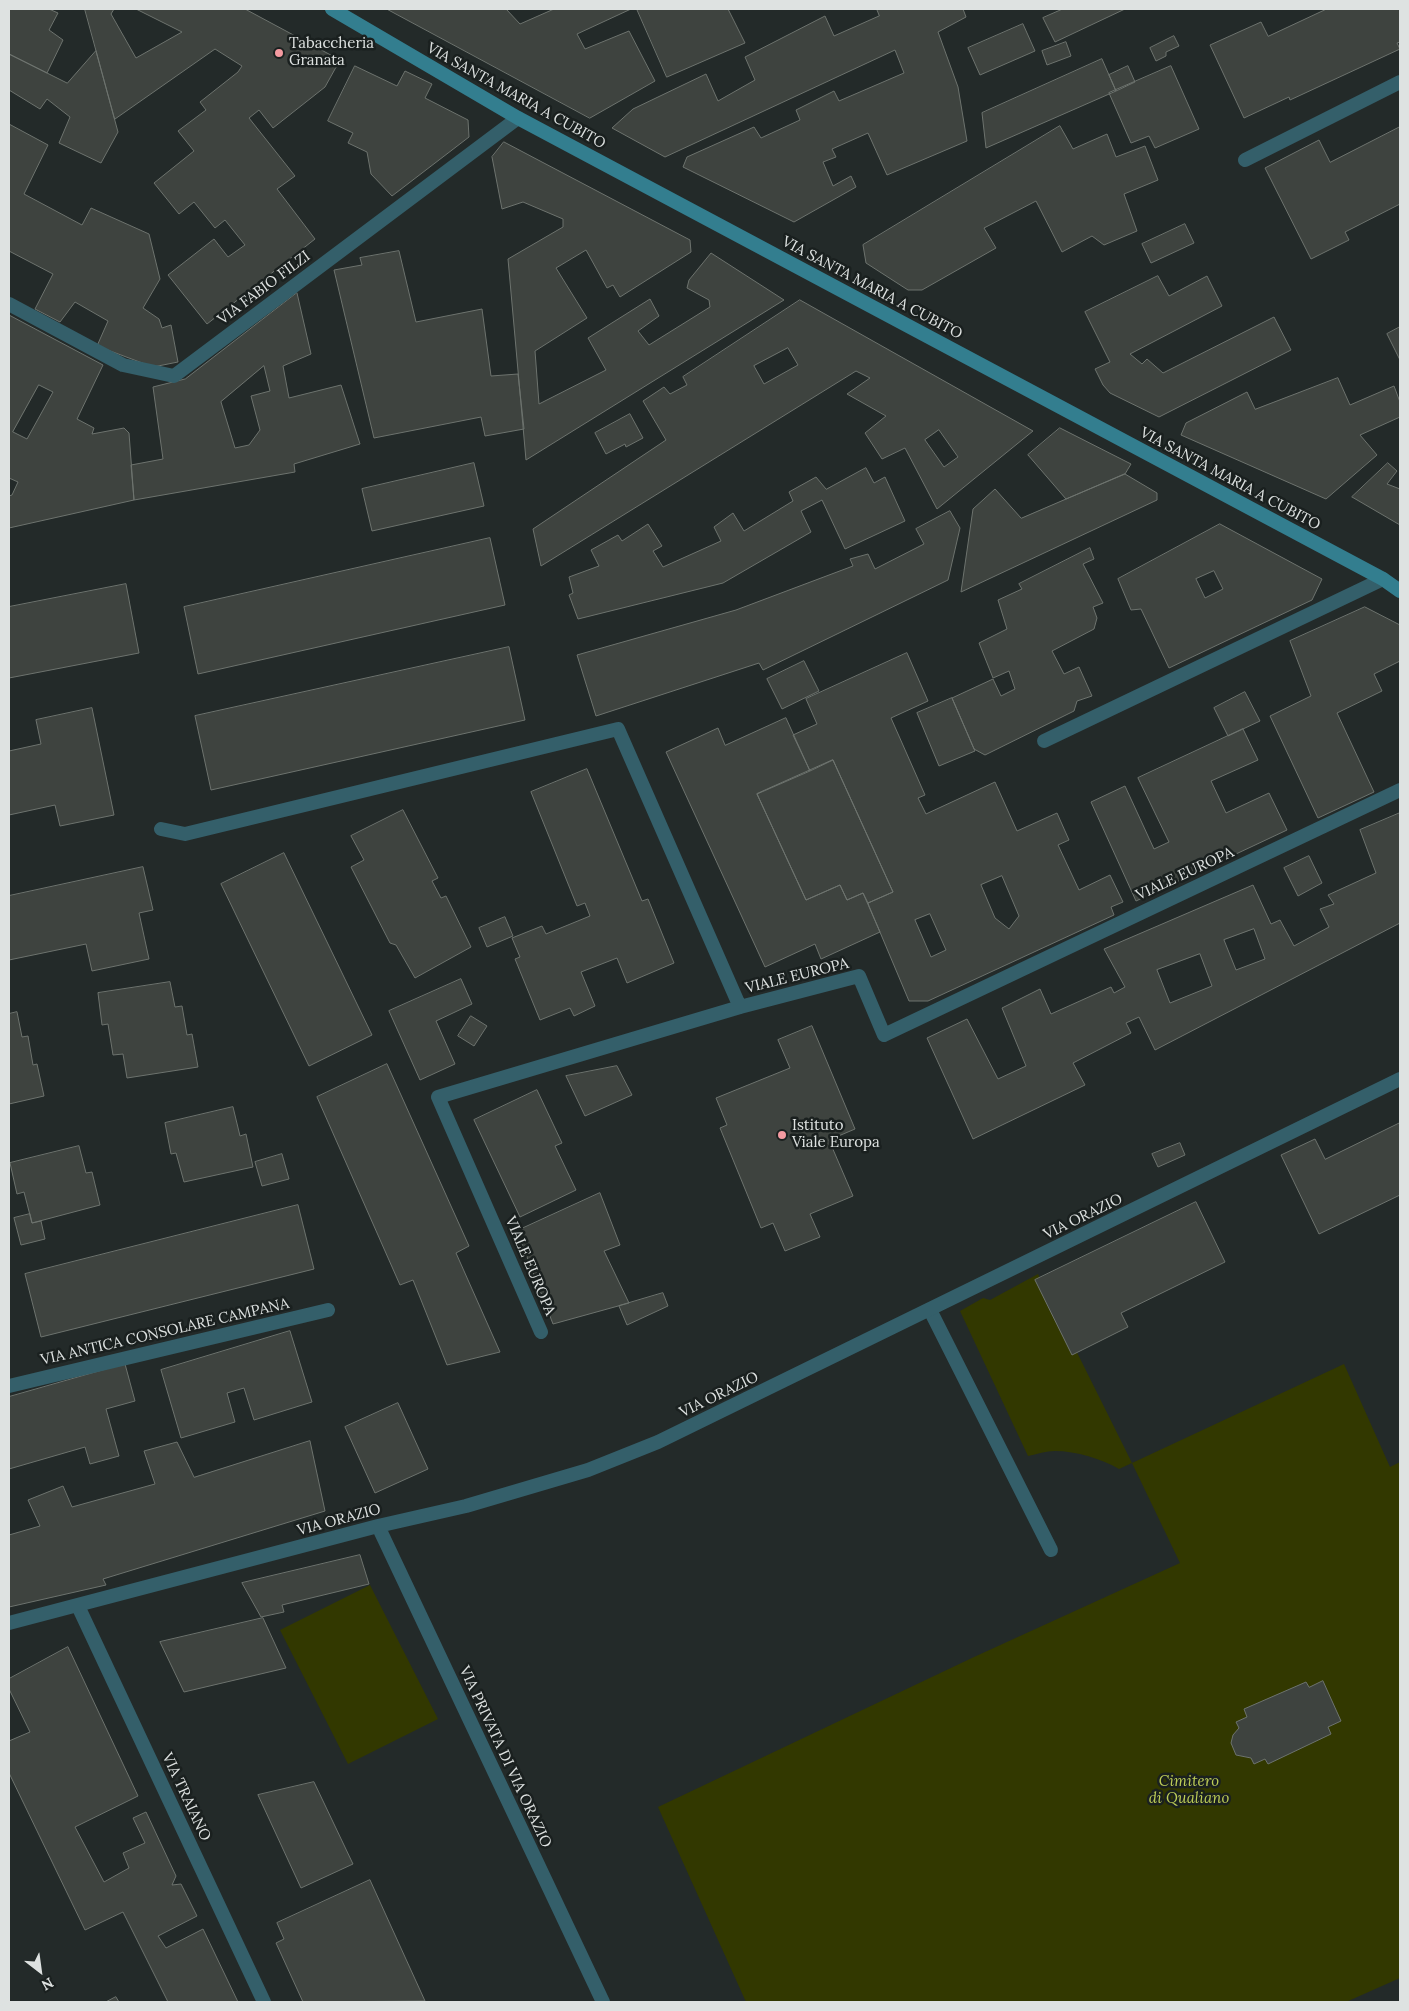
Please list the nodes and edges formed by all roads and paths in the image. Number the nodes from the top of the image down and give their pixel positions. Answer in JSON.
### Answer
{"nodes":[{"id":1,"x":332,"y":9,"type":"edge"},
{"id":2,"x":1400,"y":82,"type":"edge"},
{"id":3,"x":518,"y":118,"type":"junction"},
{"id":4,"x":1245,"y":160,"type":"dead end"},
{"id":5,"x":9,"y":304,"type":"edge"},
{"id":6,"x":1383,"y":578,"type":"junction"},
{"id":7,"x":1400,"y":591,"type":"edge"},
{"id":8,"x":1044,"y":741,"type":"dead end"},
{"id":9,"x":1400,"y":790,"type":"edge"},
{"id":10,"x":161,"y":829,"type":"dead end"},
{"id":11,"x":740,"y":1007,"type":"junction"},
{"id":12,"x":1400,"y":1079,"type":"edge"},
{"id":13,"x":328,"y":1310,"type":"dead end"},
{"id":14,"x":930,"y":1310,"type":"junction"},
{"id":15,"x":541,"y":1332,"type":"dead end"},
{"id":16,"x":9,"y":1386,"type":"edge"},
{"id":17,"x":378,"y":1526,"type":"junction"},
{"id":18,"x":1050,"y":1550,"type":"dead end"},
{"id":19,"x":78,"y":1606,"type":"junction"},
{"id":20,"x":9,"y":1623,"type":"edge"},
{"id":21,"x":264,"y":2002,"type":"edge"},
{"id":22,"x":603,"y":2002,"type":"edge"}],
"edges":[{"from":1,"to":3,"type":"main road","name":"VIA SANTA MARIA A CUBITO"},
{"from":2,"to":4,"type":"street"},
{"from":3,"to":5,"type":"street","name":"VIA FABIO FILZI"},
{"from":3,"to":6,"type":"main road","name":"VIA SANTA MARIA A CUBITO"},
{"from":6,"to":7,"type":"main road","name":"VIA SANTA MARIA A CUBITO"},
{"from":6,"to":8,"type":"street"},
{"from":9,"to":11,"type":"street","name":"VIALE EUROPA"},
{"from":10,"to":11,"type":"street"},
{"from":11,"to":15,"type":"street","name":"VIALE EUROPA"},
{"from":12,"to":14,"type":"street","name":"VIA ORAZIO"},
{"from":13,"to":16,"type":"street","name":"VIA ANTICA CONSOLARE CAMPANA"},
{"from":14,"to":17,"type":"street","name":"VIA ORAZIO"},
{"from":14,"to":18,"type":"street"},
{"from":17,"to":19,"type":"street","name":"VIA ORAZIO"},
{"from":17,"to":22,"type":"street","name":"VIA PRIVATA DI VIA ORAZIO"},
{"from":19,"to":20,"type":"street","name":"VIA ORAZIO"},
{"from":19,"to":21,"type":"street","name":"VIA TRAIANO"}]}
